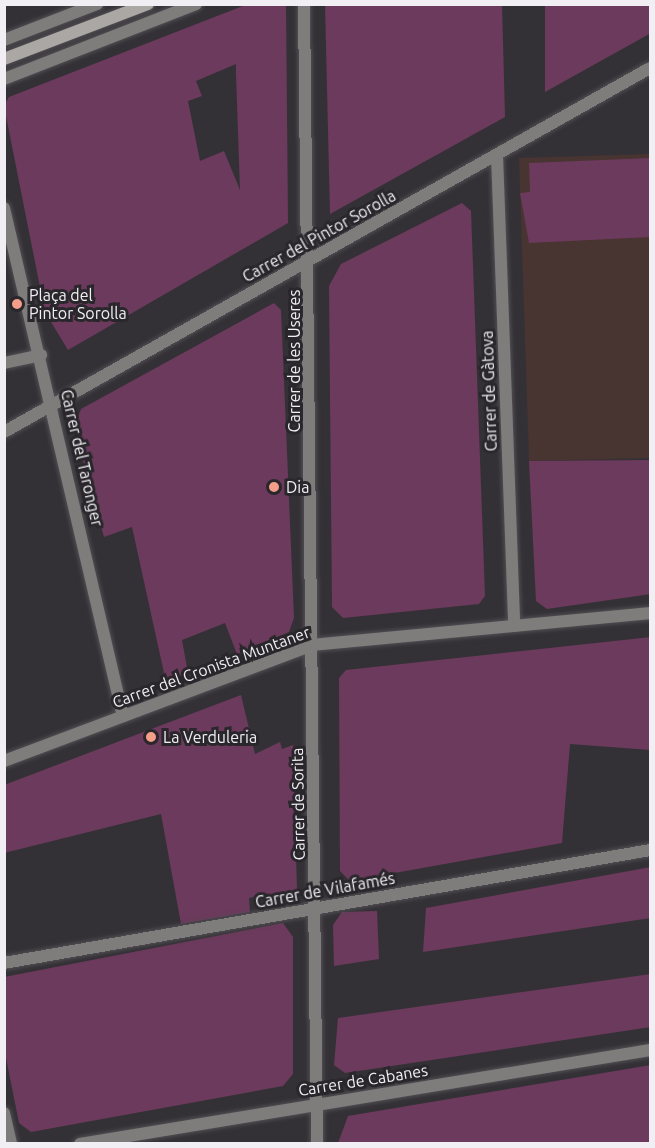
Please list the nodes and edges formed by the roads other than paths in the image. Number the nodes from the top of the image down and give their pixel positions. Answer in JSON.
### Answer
{"nodes":[{"id":1,"x":97,"y":4,"type":"edge"},
{"id":2,"x":148,"y":4,"type":"edge"},
{"id":3,"x":196,"y":4,"type":"edge"},
{"id":4,"x":304,"y":4,"type":"edge"},
{"id":5,"x":4,"y":40,"type":"edge"},
{"id":6,"x":4,"y":59,"type":"edge"},
{"id":7,"x":651,"y":68,"type":"edge"},
{"id":8,"x":4,"y":79,"type":"edge"},
{"id":9,"x":497,"y":155,"type":"junction"},
{"id":10,"x":4,"y":208,"type":"edge"},
{"id":11,"x":11,"y":255,"type":"edge"},
{"id":12,"x":310,"y":260,"type":"junction"},
{"id":13,"x":41,"y":355,"type":"junction"},
{"id":14,"x":4,"y":363,"type":"edge"},
{"id":15,"x":53,"y":405,"type":"junction"},
{"id":16,"x":4,"y":432,"type":"edge"},
{"id":17,"x":651,"y":613,"type":"edge"},
{"id":18,"x":514,"y":626,"type":"junction"},
{"id":19,"x":312,"y":645,"type":"junction"},
{"id":20,"x":123,"y":716,"type":"junction"},
{"id":21,"x":4,"y":761,"type":"edge"},
{"id":22,"x":651,"y":850,"type":"edge"},
{"id":23,"x":316,"y":909,"type":"junction"},
{"id":24,"x":4,"y":963,"type":"edge"},
{"id":25,"x":651,"y":1050,"type":"edge"},
{"id":26,"x":317,"y":1104,"type":"junction"},
{"id":27,"x":4,"y":1113,"type":"edge"},
{"id":28,"x":11,"y":1143,"type":"edge"},
{"id":29,"x":80,"y":1143,"type":"edge"},
{"id":30,"x":317,"y":1143,"type":"edge"}],
"edges":[{"from":1,"to":5,"type":"street"},
{"from":2,"to":6,"type":"main road"},
{"from":3,"to":8,"type":"street"},
{"from":4,"to":12,"type":"street","name":"Carrer de les Useres"},
{"from":7,"to":9,"type":"street","name":"Carrer del Pintor Sorolla"},
{"from":9,"to":12,"type":"street","name":"Carrer del Pintor Sorolla"},
{"from":9,"to":18,"type":"street","name":"Carrer de Gàtova"},
{"from":10,"to":11,"type":"street","name":"Carrer del Taronger"},
{"from":11,"to":13,"type":"street","name":"Carrer del Taronger"},
{"from":12,"to":15,"type":"street","name":"Carrer del Pintor Sorolla"},
{"from":12,"to":19,"type":"street","name":"Carrer de les Useres"},
{"from":13,"to":14,"type":"street"},
{"from":13,"to":15,"type":"street","name":"Carrer del Taronger"},
{"from":15,"to":16,"type":"street","name":"Carrer del Pintor Sorolla"},
{"from":15,"to":20,"type":"street","name":"Carrer del Taronger"},
{"from":17,"to":18,"type":"street","name":"Carrer del Cronista Muntaner"},
{"from":18,"to":19,"type":"street","name":"Carrer del Cronista Muntaner"},
{"from":19,"to":20,"type":"street","name":"Carrer del Cronista Muntaner"},
{"from":19,"to":23,"type":"street","name":"Carrer de Sorita"},
{"from":20,"to":21,"type":"street","name":"Carrer del Cronista Muntaner"},
{"from":22,"to":23,"type":"street","name":"Carrer de Vilafamés"},
{"from":23,"to":24,"type":"street","name":"Carrer de Vilafamés"},
{"from":23,"to":26,"type":"street","name":"Carrer de Sorita"},
{"from":25,"to":26,"type":"street","name":"Carrer de Cabanes"},
{"from":26,"to":29,"type":"street","name":"Carrer de Cabanes"},
{"from":26,"to":30,"type":"street","name":"Carrer de Sorita"},
{"from":27,"to":28,"type":"street"}]}
